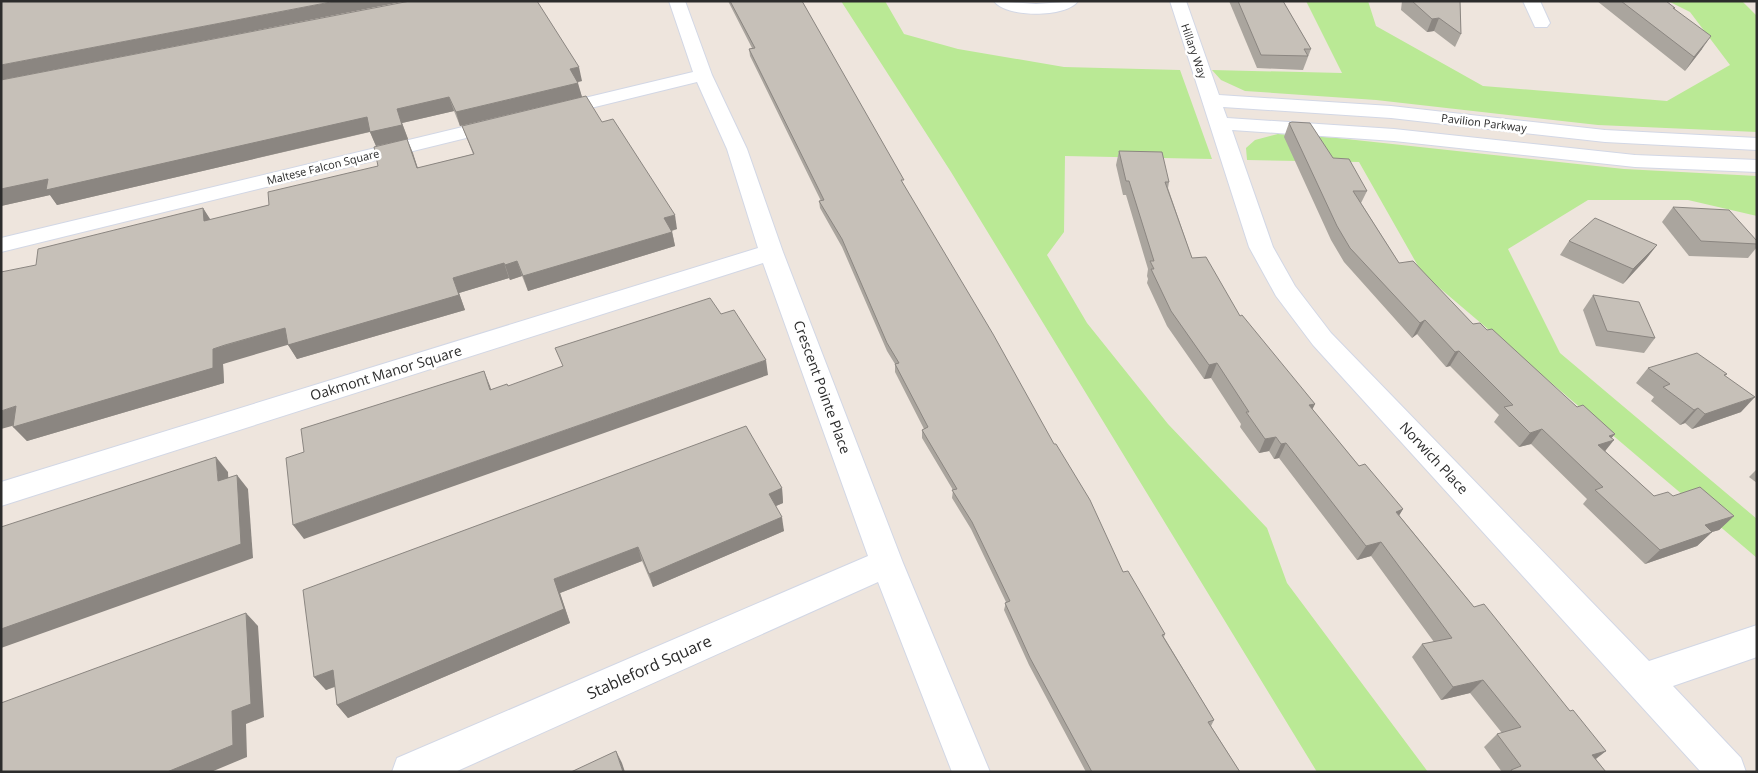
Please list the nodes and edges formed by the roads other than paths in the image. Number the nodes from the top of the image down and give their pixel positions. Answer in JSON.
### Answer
{"nodes":[{"id":1,"x":677,"y":1,"type":"edge"},
{"id":2,"x":1002,"y":1,"type":"edge"},
{"id":3,"x":1070,"y":1,"type":"edge"},
{"id":4,"x":1178,"y":1,"type":"edge"},
{"id":5,"x":1531,"y":1,"type":"edge"},
{"id":6,"x":1541,"y":23,"type":"dead end"},
{"id":7,"x":703,"y":75,"type":"junction"},
{"id":8,"x":1215,"y":112,"type":"junction"},
{"id":9,"x":1757,"y":144,"type":"edge"},
{"id":10,"x":1757,"y":166,"type":"edge"},
{"id":11,"x":1,"y":245,"type":"edge"},
{"id":12,"x":771,"y":252,"type":"junction"},
{"id":13,"x":1,"y":494,"type":"edge"},
{"id":14,"x":887,"y":563,"type":"junction"},
{"id":15,"x":1757,"y":641,"type":"edge"},
{"id":16,"x":1643,"y":680,"type":"junction"},
{"id":17,"x":411,"y":772,"type":"edge"},
{"id":18,"x":971,"y":772,"type":"edge"},
{"id":19,"x":1727,"y":772,"type":"edge"}],
"edges":[{"from":1,"to":7,"type":"street","name":"Crescent Pointe Place"},
{"from":2,"to":3,"type":"street"},
{"from":4,"to":8,"type":"street","name":"Hillary Way"},
{"from":5,"to":6,"type":"street"},
{"from":7,"to":11,"type":"street","name":"Maltese Falcon Square"},
{"from":7,"to":12,"type":"street","name":"Crescent Pointe Place"},
{"from":8,"to":9,"type":"street","name":"Pavilion Parkway"},
{"from":8,"to":10,"type":"street","name":"Pavilion Parkway"},
{"from":8,"to":16,"type":"street","name":"Norwich Place"},
{"from":12,"to":13,"type":"street","name":"Oakmont Manor Square"},
{"from":12,"to":14,"type":"street","name":"Crescent Pointe Place"},
{"from":14,"to":17,"type":"street","name":"Stableford Square"},
{"from":14,"to":18,"type":"street","name":"Crescent Pointe Place"},
{"from":15,"to":16,"type":"street"},
{"from":16,"to":19,"type":"street","name":"Norwich Place"}]}
